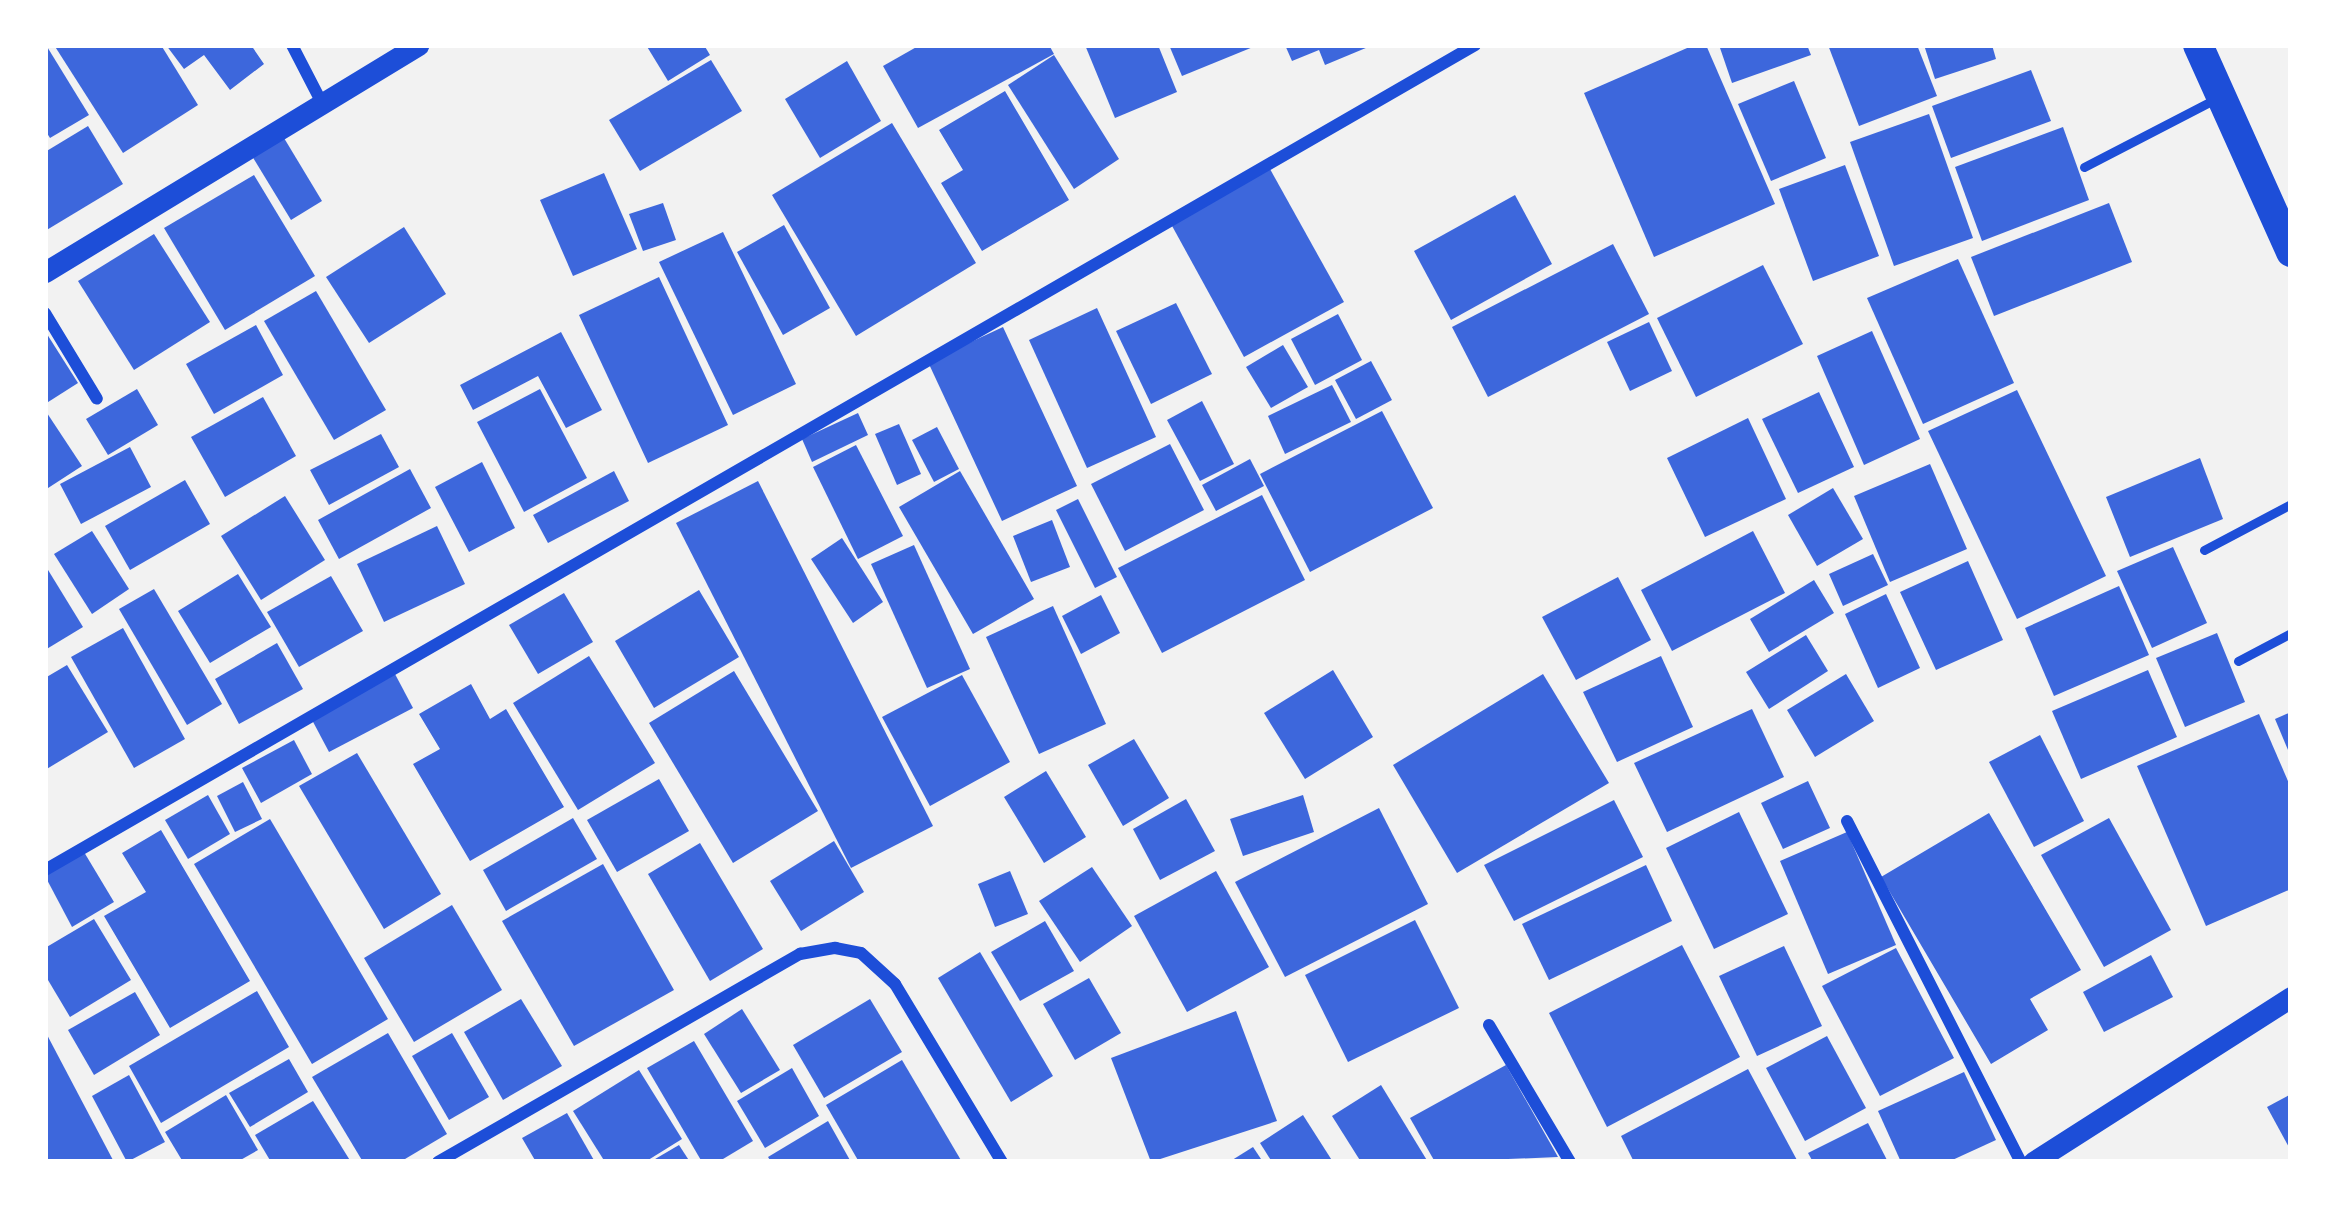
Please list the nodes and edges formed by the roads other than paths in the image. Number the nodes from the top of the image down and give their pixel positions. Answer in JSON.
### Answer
{"nodes":[{"id":1,"x":292,"y":45,"type":"edge"},
{"id":2,"x":418,"y":45,"type":"edge"},
{"id":3,"x":1475,"y":45,"type":"edge"},
{"id":4,"x":2198,"y":45,"type":"edge"},
{"id":5,"x":2220,"y":96,"type":"junction"},
{"id":6,"x":322,"y":103,"type":"junction"},
{"id":7,"x":2084,"y":167,"type":"dead end"},
{"id":8,"x":2291,"y":252,"type":"edge"},
{"id":9,"x":45,"y":272,"type":"edge"},
{"id":10,"x":45,"y":313,"type":"edge"},
{"id":11,"x":97,"y":399,"type":"dead end"},
{"id":12,"x":2291,"y":504,"type":"edge"},
{"id":13,"x":2204,"y":550,"type":"dead end"},
{"id":14,"x":2291,"y":633,"type":"edge"},
{"id":15,"x":2238,"y":661,"type":"dead end"},
{"id":16,"x":1847,"y":821,"type":"dead end"},
{"id":17,"x":45,"y":870,"type":"edge"},
{"id":18,"x":2291,"y":997,"type":"edge"},
{"id":19,"x":1489,"y":1025,"type":"dead end"},
{"id":20,"x":438,"y":1162,"type":"edge"},
{"id":21,"x":1002,"y":1162,"type":"edge"},
{"id":22,"x":1570,"y":1162,"type":"edge"},
{"id":23,"x":2021,"y":1162,"type":"edge"},
{"id":24,"x":2033,"y":1162,"type":"edge"}],
"edges":[{"from":1,"to":6,"type":"street"},
{"from":2,"to":6,"type":"street"},
{"from":3,"to":17,"type":"street"},
{"from":4,"to":5,"type":"main road"},
{"from":5,"to":7,"type":"lane"},
{"from":5,"to":8,"type":"main road"},
{"from":6,"to":9,"type":"street"},
{"from":10,"to":11,"type":"street"},
{"from":12,"to":13,"type":"lane"},
{"from":14,"to":15,"type":"lane"},
{"from":16,"to":23,"type":"street"},
{"from":18,"to":24,"type":"street"},
{"from":19,"to":22,"type":"street"},
{"from":20,"to":21,"type":"street"}]}
